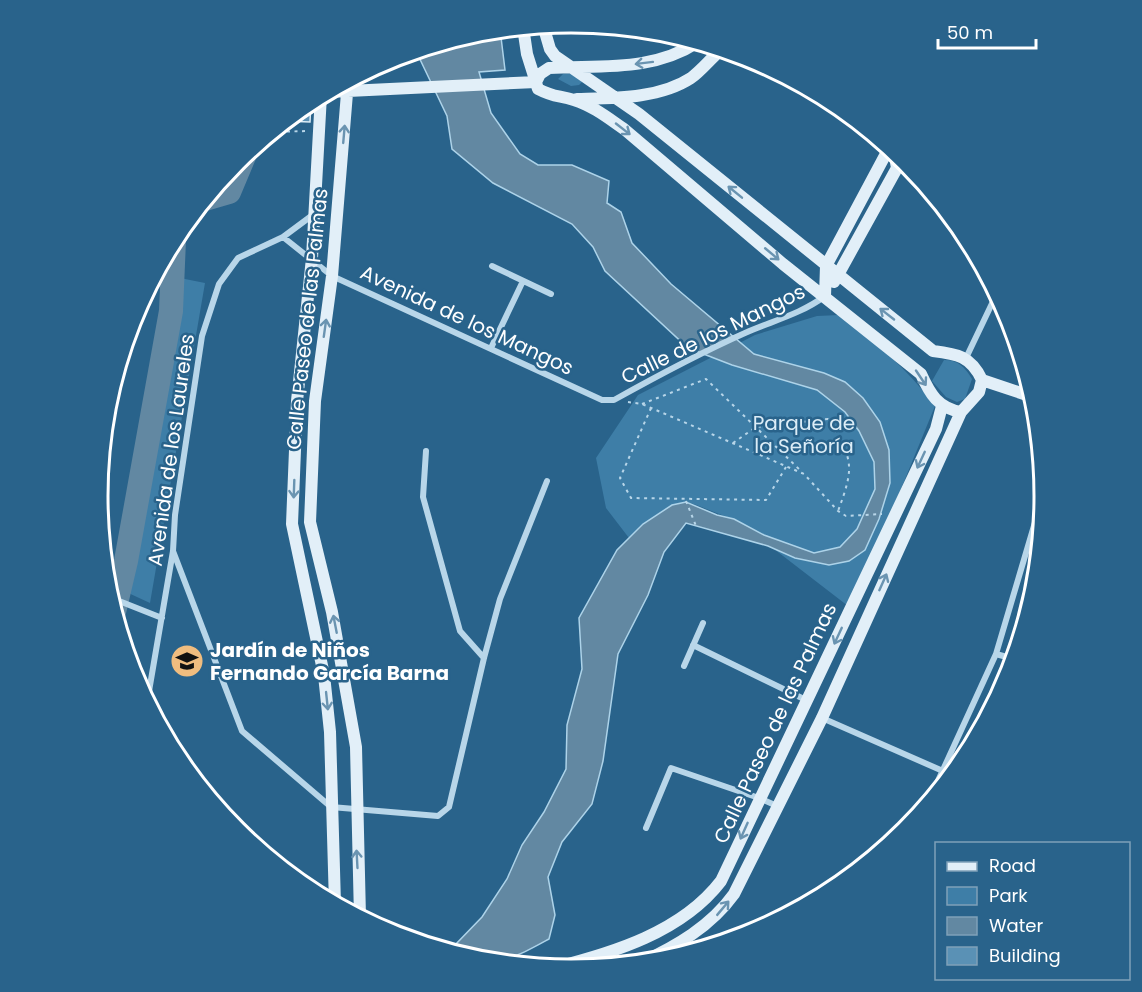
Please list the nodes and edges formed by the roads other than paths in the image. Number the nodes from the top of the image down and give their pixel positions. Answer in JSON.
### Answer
{"nodes":[{"id":1,"x":546,"y":34,"type":"edge"},
{"id":2,"x":526,"y":36,"type":"edge"},
{"id":3,"x":687,"y":48,"type":"edge"},
{"id":4,"x":714,"y":56,"type":"edge"},
{"id":5,"x":573,"y":67,"type":"junction"},
{"id":6,"x":536,"y":82,"type":"junction"},
{"id":7,"x":358,"y":85,"type":"edge"},
{"id":8,"x":348,"y":91,"type":"edge"},
{"id":9,"x":613,"y":98,"type":"junction"},
{"id":10,"x":572,"y":99,"type":"junction"},
{"id":11,"x":321,"y":107,"type":"edge"},
{"id":12,"x":885,"y":156,"type":"edge"},
{"id":13,"x":897,"y":168,"type":"edge"},
{"id":14,"x":315,"y":213,"type":"junction"},
{"id":15,"x":283,"y":237,"type":"junction"},
{"id":16,"x":312,"y":258,"type":"junction"},
{"id":17,"x":825,"y":266,"type":"junction"},
{"id":18,"x":492,"y":267,"type":"dead end"},
{"id":19,"x":332,"y":276,"type":"junction"},
{"id":20,"x":838,"y":276,"type":"junction"},
{"id":21,"x":523,"y":281,"type":"junction"},
{"id":22,"x":551,"y":294,"type":"dead end"},
{"id":23,"x":825,"y":296,"type":"junction"},
{"id":24,"x":992,"y":304,"type":"edge"},
{"id":25,"x":491,"y":348,"type":"junction"},
{"id":26,"x":966,"y":358,"type":"junction"},
{"id":27,"x":982,"y":380,"type":"junction"},
{"id":28,"x":1022,"y":393,"type":"edge"},
{"id":29,"x":614,"y":400,"type":"joint"},
{"id":30,"x":942,"y":405,"type":"junction"},
{"id":31,"x":961,"y":412,"type":"junction"},
{"id":32,"x":426,"y":451,"type":"dead end"},
{"id":33,"x":547,"y":481,"type":"dead end"},
{"id":34,"x":1032,"y":536,"type":"edge"},
{"id":35,"x":173,"y":551,"type":"junction"},
{"id":36,"x":121,"y":602,"type":"edge"},
{"id":37,"x":162,"y":618,"type":"junction"},
{"id":38,"x":703,"y":623,"type":"dead end"},
{"id":39,"x":693,"y":645,"type":"junction"},
{"id":40,"x":996,"y":654,"type":"junction"},
{"id":41,"x":1005,"y":656,"type":"edge"},
{"id":42,"x":484,"y":657,"type":"junction"},
{"id":43,"x":825,"y":663,"type":"junction"},
{"id":44,"x":684,"y":666,"type":"dead end"},
{"id":45,"x":843,"y":672,"type":"junction"},
{"id":46,"x":150,"y":688,"type":"edge"},
{"id":47,"x":807,"y":701,"type":"junction"},
{"id":48,"x":822,"y":718,"type":"junction"},
{"id":49,"x":943,"y":770,"type":"junction"},
{"id":50,"x":942,"y":773,"type":"edge"},
{"id":51,"x":759,"y":798,"type":"junction"},
{"id":52,"x":331,"y":807,"type":"junction"},
{"id":53,"x":778,"y":807,"type":"junction"},
{"id":54,"x":355,"y":809,"type":"junction"},
{"id":55,"x":646,"y":828,"type":"dead end"},
{"id":56,"x":335,"y":894,"type":"edge"},
{"id":57,"x":360,"y":908,"type":"edge"},
{"id":58,"x":665,"y":949,"type":"edge"},
{"id":59,"x":594,"y":958,"type":"edge"}],
"edges":[{"from":1,"to":5,"type":"street"},
{"from":2,"to":6,"type":"street"},
{"from":3,"to":5,"type":"street","one_way":true},
{"from":4,"to":9,"type":"street"},
{"from":5,"to":6,"type":"street"},
{"from":5,"to":9,"type":"street"},
{"from":6,"to":7,"type":"street"},
{"from":6,"to":10,"type":"street"},
{"from":19,"to":8,"type":"street","name":"Calle Paseo de las Palmas","one_way":true},
{"from":9,"to":10,"type":"street"},
{"from":17,"to":9,"type":"street","one_way":true},
{"from":10,"to":23,"type":"street","one_way":true},
{"from":11,"to":14,"type":"street","name":"Calle Paseo de las Palmas"},
{"from":12,"to":17,"type":"street"},
{"from":13,"to":20,"type":"street"},
{"from":14,"to":15,"type":"street","name":"Avenida de los Laureles"},
{"from":14,"to":16,"type":"street","name":"Calle Paseo de las Palmas"},
{"from":15,"to":16,"type":"street"},
{"from":15,"to":35,"type":"street","name":"Avenida de los Laureles"},
{"from":16,"to":19,"type":"street","name":"Avenida de los Mangos"},
{"from":16,"to":52,"type":"street","name":"Calle Paseo de las Palmas","one_way":true},
{"from":17,"to":20,"type":"street"},
{"from":17,"to":23,"type":"street"},
{"from":18,"to":21,"type":"street"},
{"from":19,"to":25,"type":"street","name":"Avenida de los Mangos"},
{"from":54,"to":19,"type":"street","name":"Calle Paseo de las Palmas","one_way":true},
{"from":20,"to":23,"type":"street"},
{"from":26,"to":20,"type":"street","one_way":true},
{"from":21,"to":22,"type":"street"},
{"from":21,"to":25,"type":"street"},
{"from":23,"to":29,"type":"street","name":"Calle de los Mangos"},
{"from":23,"to":30,"type":"street","one_way":true},
{"from":24,"to":26,"type":"street"},
{"from":25,"to":29,"type":"street","name":"Avenida de los Mangos"},
{"from":26,"to":27,"type":"street"},
{"from":27,"to":28,"type":"street"},
{"from":27,"to":31,"type":"street","name":"Calle Paseo de las Palmas"},
{"from":30,"to":31,"type":"street"},
{"from":30,"to":43,"type":"street","name":"Calle Paseo de las Palmas","one_way":true},
{"from":45,"to":31,"type":"street","name":"Calle Paseo de las Palmas","one_way":true},
{"from":32,"to":42,"type":"street"},
{"from":33,"to":42,"type":"street"},
{"from":34,"to":40,"type":"street"},
{"from":35,"to":37,"type":"street","name":"Avenida de los Laureles"},
{"from":35,"to":52,"type":"street"},
{"from":36,"to":37,"type":"street"},
{"from":37,"to":46,"type":"street","name":"Avenida de los Laureles"},
{"from":38,"to":39,"type":"street"},
{"from":39,"to":44,"type":"street"},
{"from":39,"to":47,"type":"street"},
{"from":40,"to":41,"type":"street"},
{"from":40,"to":49,"type":"street"},
{"from":42,"to":54,"type":"street"},
{"from":43,"to":45,"type":"street"},
{"from":43,"to":47,"type":"street","name":"Calle Paseo de las Palmas"},
{"from":45,"to":48,"type":"street","name":"Calle Paseo de las Palmas"},
{"from":47,"to":51,"type":"street","name":"Calle Paseo de las Palmas"},
{"from":48,"to":49,"type":"street"},
{"from":48,"to":53,"type":"street","name":"Calle Paseo de las Palmas"},
{"from":49,"to":50,"type":"street"},
{"from":51,"to":53,"type":"street"},
{"from":51,"to":55,"type":"street"},
{"from":51,"to":59,"type":"street","name":"Calle Paseo de las Palmas","one_way":true},
{"from":52,"to":54,"type":"street"},
{"from":52,"to":56,"type":"street","name":"Calle Paseo de las Palmas"},
{"from":58,"to":53,"type":"street","name":"Calle Paseo de las Palmas","one_way":true},
{"from":57,"to":54,"type":"street","name":"Calle Paseo de las Palmas","one_way":true}]}
